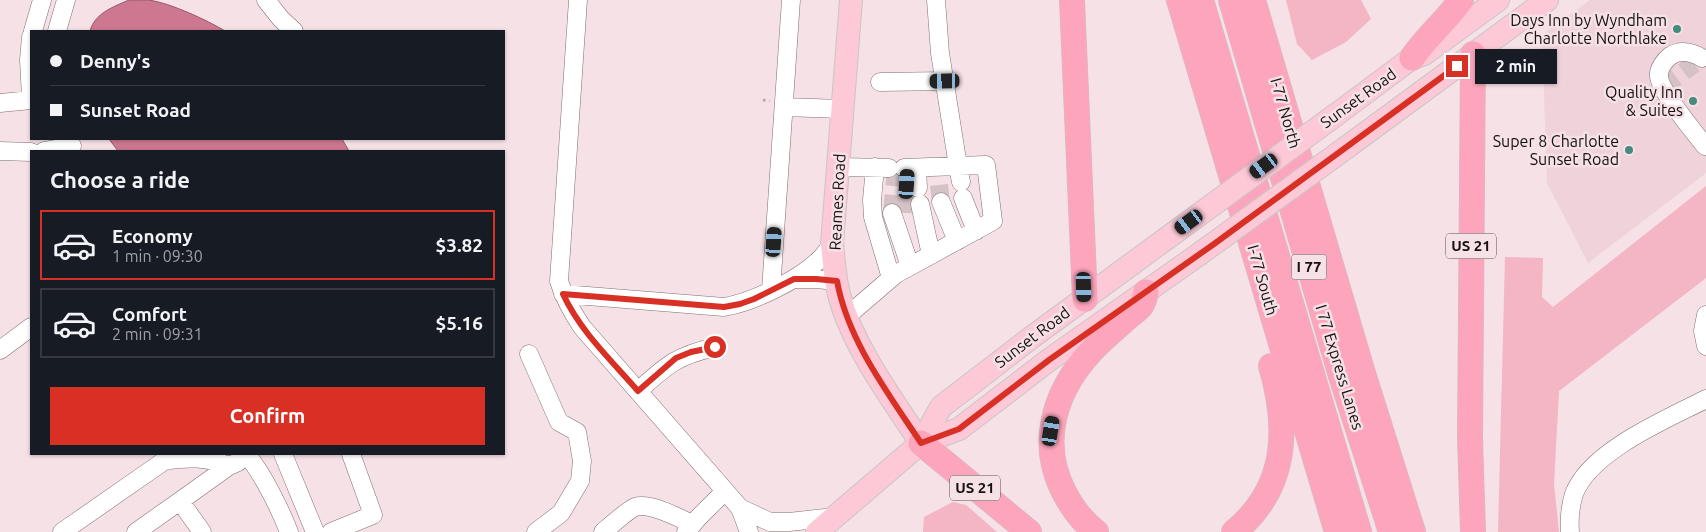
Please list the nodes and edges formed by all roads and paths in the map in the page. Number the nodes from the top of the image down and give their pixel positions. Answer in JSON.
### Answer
{"nodes":[{"id":1,"x":42,"y":0,"type":"edge"},
{"id":2,"x":66,"y":0,"type":"edge"},
{"id":3,"x":266,"y":0,"type":"edge"},
{"id":4,"x":578,"y":0,"type":"edge"},
{"id":5,"x":791,"y":0,"type":"edge"},
{"id":6,"x":851,"y":0,"type":"edge"},
{"id":7,"x":936,"y":0,"type":"edge"},
{"id":8,"x":1072,"y":0,"type":"edge"},
{"id":9,"x":1179,"y":0,"type":"edge"},
{"id":10,"x":1201,"y":0,"type":"edge"},
{"id":11,"x":1231,"y":0,"type":"edge"},
{"id":12,"x":1461,"y":0,"type":"edge"},
{"id":13,"x":1498,"y":0,"type":"edge"},
{"id":14,"x":1547,"y":0,"type":"edge"},
{"id":15,"x":1256,"y":5,"type":"edge"},
{"id":16,"x":33,"y":30,"type":"edge"},
{"id":17,"x":57,"y":30,"type":"edge"},
{"id":18,"x":293,"y":30,"type":"edge"},
{"id":19,"x":1473,"y":54,"type":"junction"},
{"id":20,"x":1412,"y":58,"type":"junction"},
{"id":21,"x":1701,"y":59,"type":"edge"},
{"id":22,"x":945,"y":81,"type":"junction"},
{"id":23,"x":880,"y":82,"type":"dead end"},
{"id":24,"x":30,"y":98,"type":"edge"},
{"id":25,"x":0,"y":104,"type":"edge"},
{"id":26,"x":784,"y":107,"type":"junction"},
{"id":27,"x":842,"y":109,"type":"junction"},
{"id":28,"x":71,"y":146,"type":"edge"},
{"id":29,"x":1705,"y":146,"type":"dead end"},
{"id":30,"x":49,"y":150,"type":"edge"},
{"id":31,"x":0,"y":151,"type":"edge"},
{"id":32,"x":30,"y":152,"type":"edge"},
{"id":33,"x":838,"y":167,"type":"junction"},
{"id":34,"x":961,"y":182,"type":"junction"},
{"id":35,"x":904,"y":184,"type":"junction"},
{"id":36,"x":940,"y":185,"type":"junction"},
{"id":37,"x":976,"y":230,"type":"junction"},
{"id":38,"x":957,"y":241,"type":"junction"},
{"id":39,"x":832,"y":244,"type":"junction"},
{"id":40,"x":932,"y":255,"type":"junction"},
{"id":41,"x":910,"y":266,"type":"junction"},
{"id":42,"x":891,"y":278,"type":"junction"},
{"id":43,"x":794,"y":279,"type":"junction"},
{"id":44,"x":837,"y":281,"type":"junction"},
{"id":45,"x":771,"y":290,"type":"junction"},
{"id":46,"x":1146,"y":292,"type":"junction"},
{"id":47,"x":563,"y":294,"type":"junction"},
{"id":48,"x":1268,"y":297,"type":"junction"},
{"id":49,"x":1085,"y":298,"type":"junction"},
{"id":50,"x":1706,"y":315,"type":"edge"},
{"id":51,"x":846,"y":316,"type":"junction"},
{"id":52,"x":30,"y":328,"type":"edge"},
{"id":53,"x":1706,"y":346,"type":"edge"},
{"id":54,"x":715,"y":347,"type":"dead end"},
{"id":55,"x":0,"y":350,"type":"edge"},
{"id":56,"x":529,"y":354,"type":"dead end"},
{"id":57,"x":638,"y":391,"type":"junction"},
{"id":58,"x":1706,"y":399,"type":"edge"},
{"id":59,"x":921,"y":443,"type":"junction"},
{"id":60,"x":282,"y":455,"type":"edge"},
{"id":61,"x":351,"y":455,"type":"edge"},
{"id":62,"x":248,"y":456,"type":"edge"},
{"id":63,"x":229,"y":466,"type":"junction"},
{"id":64,"x":725,"y":491,"type":"junction"},
{"id":65,"x":180,"y":501,"type":"junction"},
{"id":66,"x":740,"y":508,"type":"junction"},
{"id":67,"x":834,"y":518,"type":"junction"},
{"id":68,"x":689,"y":528,"type":"edge"},
{"id":69,"x":62,"y":532,"type":"edge"},
{"id":70,"x":136,"y":532,"type":"edge"},
{"id":71,"x":202,"y":532,"type":"edge"},
{"id":72,"x":289,"y":532,"type":"edge"},
{"id":73,"x":315,"y":532,"type":"edge"},
{"id":74,"x":331,"y":532,"type":"edge"},
{"id":75,"x":536,"y":532,"type":"edge"},
{"id":76,"x":603,"y":532,"type":"edge"},
{"id":77,"x":749,"y":532,"type":"edge"},
{"id":78,"x":817,"y":532,"type":"edge"},
{"id":79,"x":1029,"y":532,"type":"edge"},
{"id":80,"x":1096,"y":532,"type":"edge"},
{"id":81,"x":1234,"y":532,"type":"edge"},
{"id":82,"x":1337,"y":532,"type":"edge"},
{"id":83,"x":1359,"y":532,"type":"edge"},
{"id":84,"x":1391,"y":532,"type":"edge"},
{"id":85,"x":1413,"y":532,"type":"edge"},
{"id":86,"x":1473,"y":532,"type":"edge"},
{"id":87,"x":1570,"y":532,"type":"edge"}],
"edges":[{"from":1,"to":16,"type":"street"},
{"from":2,"to":17,"type":"street"},
{"from":3,"to":18,"type":"street"},
{"from":4,"to":47,"type":"street"},
{"from":5,"to":26,"type":"street"},
{"from":6,"to":27,"type":"main road","name":"Reames Road"},
{"from":7,"to":22,"type":"street"},
{"from":8,"to":49,"type":"highway"},
{"from":9,"to":48,"type":"highway","name":"I-77 South"},
{"from":10,"to":83,"type":"highway","name":"I 77 Express Lanes","number":"I 77"},
{"from":11,"to":84,"type":"highway","name":"I 77 Express Lanes","number":"I 77"},
{"from":12,"to":20,"type":"highway"},
{"from":13,"to":20,"type":"main road","name":"Sunset Road"},
{"from":14,"to":19,"type":"main road","name":"Sunset Road"},
{"from":15,"to":85,"type":"highway","name":"I-77 North","number":"I 77"},
{"from":19,"to":46,"type":"main road","name":"Sunset Road","bridge":true},
{"from":19,"to":86,"type":"highway","number":"US 21"},
{"from":20,"to":49,"type":"main road","name":"Sunset Road","bridge":true},
{"from":21,"to":29,"type":"street"},
{"from":22,"to":23,"type":"street"},
{"from":22,"to":34,"type":"street"},
{"from":24,"to":25,"type":"street"},
{"from":26,"to":27,"type":"street"},
{"from":26,"to":45,"type":"street"},
{"from":27,"to":33,"type":"main road","name":"Reames Road"},
{"from":28,"to":30,"type":"street"},
{"from":31,"to":32,"type":"street"},
{"from":33,"to":35,"type":"street"},
{"from":33,"to":39,"type":"main road","name":"Reames Road"},
{"from":34,"to":36,"type":"street"},
{"from":34,"to":37,"type":"street"},
{"from":34,"to":37,"type":"street"},
{"from":35,"to":36,"type":"street"},
{"from":35,"to":40,"type":"street"},
{"from":35,"to":41,"type":"street"},
{"from":35,"to":42,"type":"street"},
{"from":36,"to":38,"type":"street"},
{"from":37,"to":38,"type":"street"},
{"from":38,"to":40,"type":"street"},
{"from":39,"to":43,"type":"street"},
{"from":39,"to":44,"type":"main road","name":"Reames Road"},
{"from":40,"to":41,"type":"street"},
{"from":41,"to":42,"type":"street"},
{"from":42,"to":51,"type":"street"},
{"from":43,"to":44,"type":"street"},
{"from":43,"to":45,"type":"street"},
{"from":44,"to":51,"type":"main road","name":"Reames Road"},
{"from":45,"to":47,"type":"street"},
{"from":46,"to":59,"type":"main road","name":"Sunset Road"},
{"from":46,"to":80,"type":"highway"},
{"from":47,"to":57,"type":"street"},
{"from":48,"to":81,"type":"highway"},
{"from":48,"to":82,"type":"highway","name":"I-77 South"},
{"from":49,"to":59,"type":"main road","name":"Sunset Road"},
{"from":50,"to":53,"type":"street"},
{"from":51,"to":59,"type":"main road","name":"Reames Road"},
{"from":52,"to":55,"type":"street"},
{"from":54,"to":57,"type":"street"},
{"from":56,"to":75,"type":"street"},
{"from":57,"to":64,"type":"street"},
{"from":58,"to":87,"type":"street"},
{"from":59,"to":67,"type":"main road","name":"Sunset Road"},
{"from":59,"to":79,"type":"highway","number":"US 21"},
{"from":60,"to":73,"type":"street"},
{"from":61,"to":74,"type":"street"},
{"from":62,"to":63,"type":"street"},
{"from":62,"to":72,"type":"street"},
{"from":63,"to":65,"type":"street"},
{"from":63,"to":69,"type":"street"},
{"from":64,"to":66,"type":"street"},
{"from":64,"to":68,"type":"street"},
{"from":65,"to":70,"type":"street"},
{"from":65,"to":71,"type":"street"},
{"from":66,"to":67,"type":"street"},
{"from":66,"to":77,"type":"street"},
{"from":67,"to":78,"type":"main road","name":"Sunset Road"},
{"from":68,"to":76,"type":"street"}]}
